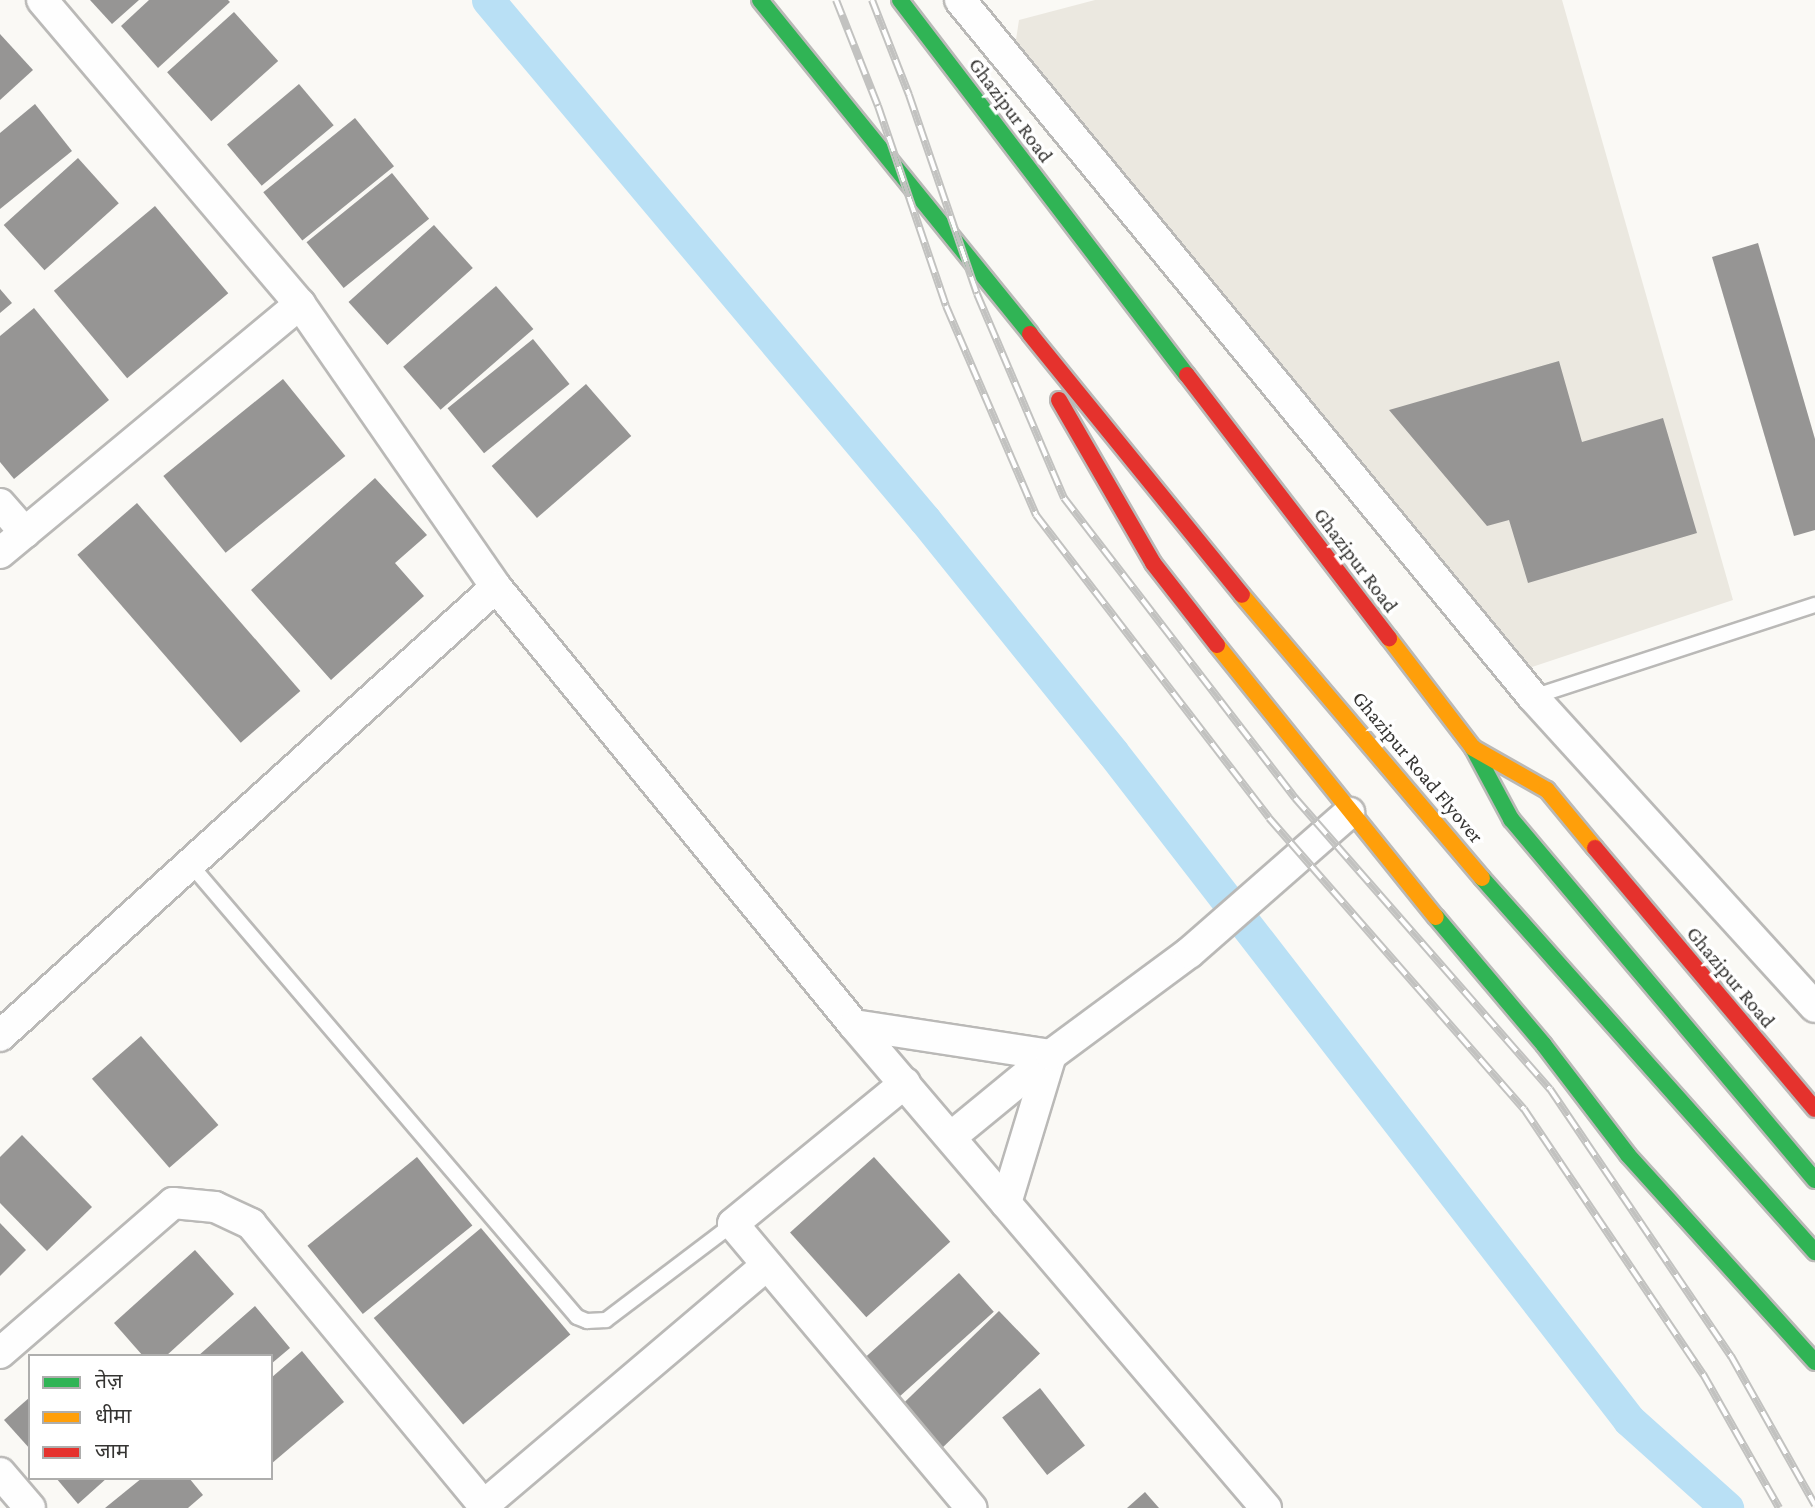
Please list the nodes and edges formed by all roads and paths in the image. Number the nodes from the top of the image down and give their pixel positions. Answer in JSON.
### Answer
{"nodes":[{"id":1,"x":42,"y":0,"type":"edge"},
{"id":2,"x":761,"y":0,"type":"edge"},
{"id":3,"x":900,"y":0,"type":"edge"},
{"id":4,"x":960,"y":0,"type":"edge"},
{"id":5,"x":1000,"y":300,"type":"junction"},
{"id":6,"x":300,"y":304,"type":"junction"},
{"id":7,"x":0,"y":503,"type":"edge"},
{"id":8,"x":25,"y":533,"type":"junction"},
{"id":9,"x":0,"y":553,"type":"edge"},
{"id":10,"x":496,"y":587,"type":"junction"},
{"id":11,"x":1815,"y":605,"type":"edge"},
{"id":12,"x":1533,"y":696,"type":"junction"},
{"id":13,"x":1473,"y":748,"type":"junction"},
{"id":14,"x":1349,"y":813,"type":"junction"},
{"id":15,"x":191,"y":865,"type":"junction"},
{"id":16,"x":1815,"y":1007,"type":"edge"},
{"id":17,"x":854,"y":1025,"type":"junction"},
{"id":18,"x":0,"y":1035,"type":"edge"},
{"id":19,"x":1051,"y":1055,"type":"junction"},
{"id":20,"x":905,"y":1083,"type":"junction"},
{"id":21,"x":1815,"y":1109,"type":"edge"},
{"id":22,"x":951,"y":1138,"type":"junction"},
{"id":23,"x":1815,"y":1180,"type":"edge"},
{"id":24,"x":1006,"y":1202,"type":"junction"},
{"id":25,"x":733,"y":1224,"type":"junction"},
{"id":26,"x":1815,"y":1252,"type":"edge"},
{"id":27,"x":767,"y":1265,"type":"junction"},
{"id":28,"x":0,"y":1353,"type":"edge"},
{"id":29,"x":1815,"y":1363,"type":"edge"},
{"id":30,"x":0,"y":1473,"type":"edge"},
{"id":31,"x":485,"y":1507,"type":"edge"},
{"id":32,"x":30,"y":1508,"type":"edge"},
{"id":33,"x":971,"y":1508,"type":"edge"},
{"id":34,"x":1266,"y":1508,"type":"edge"}],
"edges":[{"from":1,"to":6,"type":"street"},
{"from":2,"to":5,"type":"main road"},
{"from":3,"to":13,"type":"main road","name":"Ghazipur Road"},
{"from":4,"to":12,"type":"street"},
{"from":5,"to":14,"type":"main road"},
{"from":5,"to":26,"type":"main road","name":"Ghazipur Road Flyover"},
{"from":6,"to":8,"type":"street"},
{"from":6,"to":10,"type":"street"},
{"from":7,"to":8,"type":"street"},
{"from":8,"to":9,"type":"street"},
{"from":10,"to":15,"type":"street"},
{"from":10,"to":17,"type":"street"},
{"from":11,"to":12,"type":"lane"},
{"from":12,"to":16,"type":"street"},
{"from":13,"to":21,"type":"main road","name":"Ghazipur Road"},
{"from":13,"to":23,"type":"main road","name":"Ghazipur Road Flyover"},
{"from":14,"to":19,"type":"street"},
{"from":14,"to":29,"type":"main road"},
{"from":15,"to":18,"type":"street"},
{"from":15,"to":25,"type":"lane"},
{"from":17,"to":19,"type":"street"},
{"from":17,"to":20,"type":"street"},
{"from":19,"to":22,"type":"street"},
{"from":19,"to":24,"type":"street"},
{"from":20,"to":22,"type":"street"},
{"from":20,"to":25,"type":"street"},
{"from":22,"to":24,"type":"street"},
{"from":24,"to":34,"type":"street"},
{"from":25,"to":27,"type":"street"},
{"from":27,"to":31,"type":"street"},
{"from":27,"to":33,"type":"street"},
{"from":28,"to":31,"type":"street"},
{"from":30,"to":32,"type":"street"}]}
